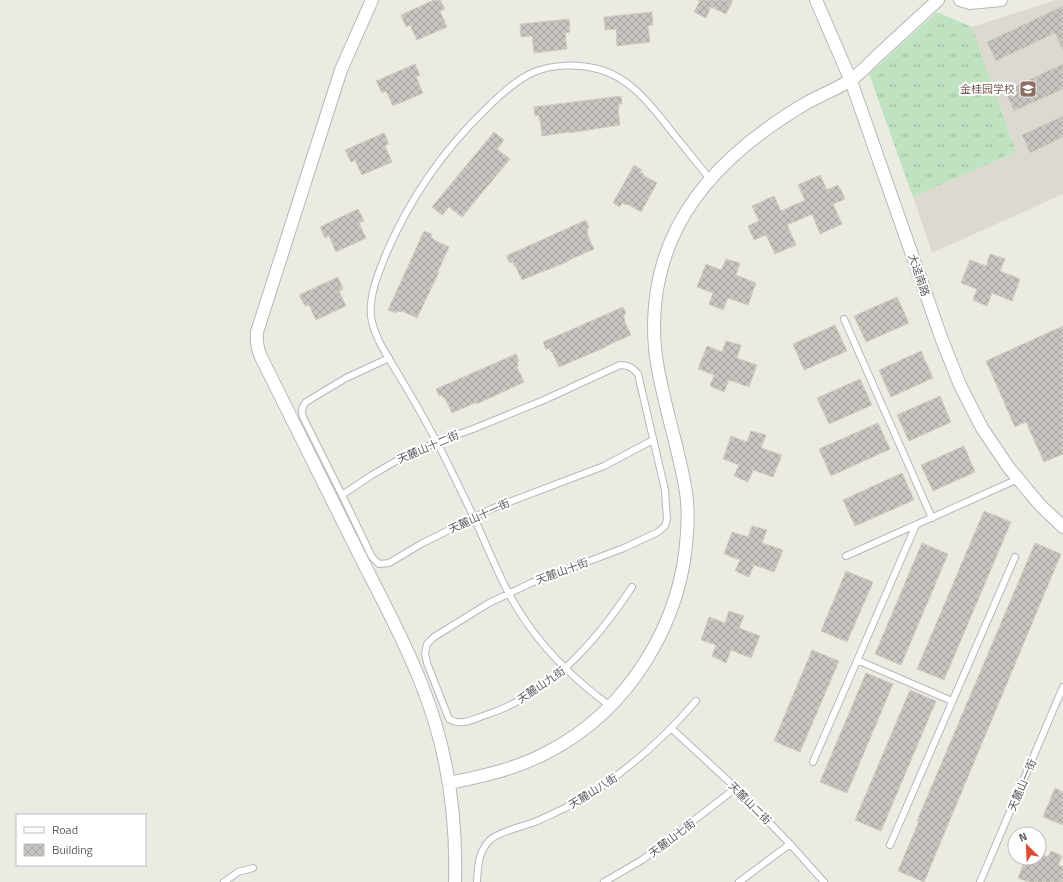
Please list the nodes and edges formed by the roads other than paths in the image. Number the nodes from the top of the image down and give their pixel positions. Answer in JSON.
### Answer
{"nodes":[{"id":1,"x":372,"y":0,"type":"edge"},
{"id":2,"x":816,"y":0,"type":"edge"},
{"id":3,"x":938,"y":0,"type":"edge"},
{"id":4,"x":960,"y":0,"type":"edge"},
{"id":5,"x":1001,"y":0,"type":"edge"},
{"id":6,"x":850,"y":80,"type":"junction"},
{"id":7,"x":710,"y":179,"type":"junction"},
{"id":8,"x":844,"y":319,"type":"dead end"},
{"id":9,"x":389,"y":358,"type":"junction"},
{"id":10,"x":653,"y":440,"type":"junction"},
{"id":11,"x":437,"y":442,"type":"junction"},
{"id":12,"x":1018,"y":479,"type":"junction"},
{"id":13,"x":342,"y":495,"type":"junction"},
{"id":14,"x":474,"y":518,"type":"junction"},
{"id":15,"x":932,"y":518,"type":"junction"},
{"id":16,"x":916,"y":525,"type":"junction"},
{"id":17,"x":1063,"y":527,"type":"edge"},
{"id":18,"x":846,"y":556,"type":"dead end"},
{"id":19,"x":1015,"y":557,"type":"dead end"},
{"id":20,"x":632,"y":587,"type":"dead end"},
{"id":21,"x":508,"y":593,"type":"junction"},
{"id":22,"x":857,"y":660,"type":"junction"},
{"id":23,"x":565,"y":669,"type":"junction"},
{"id":24,"x":436,"y":688,"type":"joint"},
{"id":25,"x":1063,"y":688,"type":"edge"},
{"id":26,"x":696,"y":701,"type":"dead end"},
{"id":27,"x":952,"y":701,"type":"junction"},
{"id":28,"x":610,"y":706,"type":"junction"},
{"id":29,"x":672,"y":729,"type":"junction"},
{"id":30,"x":813,"y":762,"type":"dead end"},
{"id":31,"x":449,"y":783,"type":"junction"},
{"id":32,"x":736,"y":788,"type":"junction"},
{"id":33,"x":790,"y":844,"type":"junction"},
{"id":34,"x":890,"y":845,"type":"dead end"},
{"id":35,"x":253,"y":868,"type":"dead end"},
{"id":36,"x":224,"y":882,"type":"edge"},
{"id":37,"x":455,"y":882,"type":"edge"},
{"id":38,"x":477,"y":882,"type":"edge"},
{"id":39,"x":604,"y":882,"type":"edge"},
{"id":40,"x":739,"y":882,"type":"edge"},
{"id":41,"x":824,"y":882,"type":"edge"},
{"id":42,"x":980,"y":882,"type":"edge"}],
"edges":[{"from":1,"to":31,"type":"street"},
{"from":2,"to":6,"type":"street","name":"大迳南路"},
{"from":3,"to":6,"type":"street"},
{"from":4,"to":5,"type":"street"},
{"from":6,"to":7,"type":"street"},
{"from":6,"to":12,"type":"street","name":"大迳南路"},
{"from":7,"to":9,"type":"lane"},
{"from":7,"to":28,"type":"street"},
{"from":8,"to":15,"type":"lane"},
{"from":9,"to":11,"type":"lane"},
{"from":9,"to":13,"type":"lane"},
{"from":10,"to":11,"type":"lane","name":"天麓山十二街"},
{"from":10,"to":14,"type":"lane","name":"天麓山十一街"},
{"from":10,"to":21,"type":"lane","name":"天麓山十街"},
{"from":11,"to":13,"type":"lane","name":"天麓山十二街"},
{"from":11,"to":14,"type":"lane"},
{"from":12,"to":15,"type":"lane"},
{"from":12,"to":17,"type":"street","name":"大迳南路"},
{"from":13,"to":14,"type":"lane","name":"天麓山十一街"},
{"from":14,"to":21,"type":"lane"},
{"from":15,"to":16,"type":"lane"},
{"from":16,"to":18,"type":"lane"},
{"from":16,"to":22,"type":"lane"},
{"from":19,"to":27,"type":"lane"},
{"from":20,"to":23,"type":"lane","name":"天麓山九街"},
{"from":21,"to":23,"type":"lane"},
{"from":21,"to":24,"type":"lane","name":"天麓山十街"},
{"from":22,"to":27,"type":"lane"},
{"from":22,"to":30,"type":"lane"},
{"from":23,"to":24,"type":"lane","name":"天麓山九街"},
{"from":23,"to":28,"type":"lane"},
{"from":25,"to":42,"type":"lane","name":"天麓山一街"},
{"from":26,"to":29,"type":"lane","name":"天麓山八街"},
{"from":27,"to":34,"type":"lane"},
{"from":28,"to":31,"type":"street"},
{"from":29,"to":32,"type":"lane","name":"天麓山二街"},
{"from":29,"to":38,"type":"lane","name":"天麓山八街"},
{"from":31,"to":37,"type":"street"},
{"from":32,"to":33,"type":"lane","name":"天麓山二街"},
{"from":32,"to":39,"type":"lane","name":"天麓山七街"},
{"from":33,"to":40,"type":"lane"},
{"from":33,"to":41,"type":"lane","name":"天麓山二街"},
{"from":35,"to":36,"type":"lane"}]}
